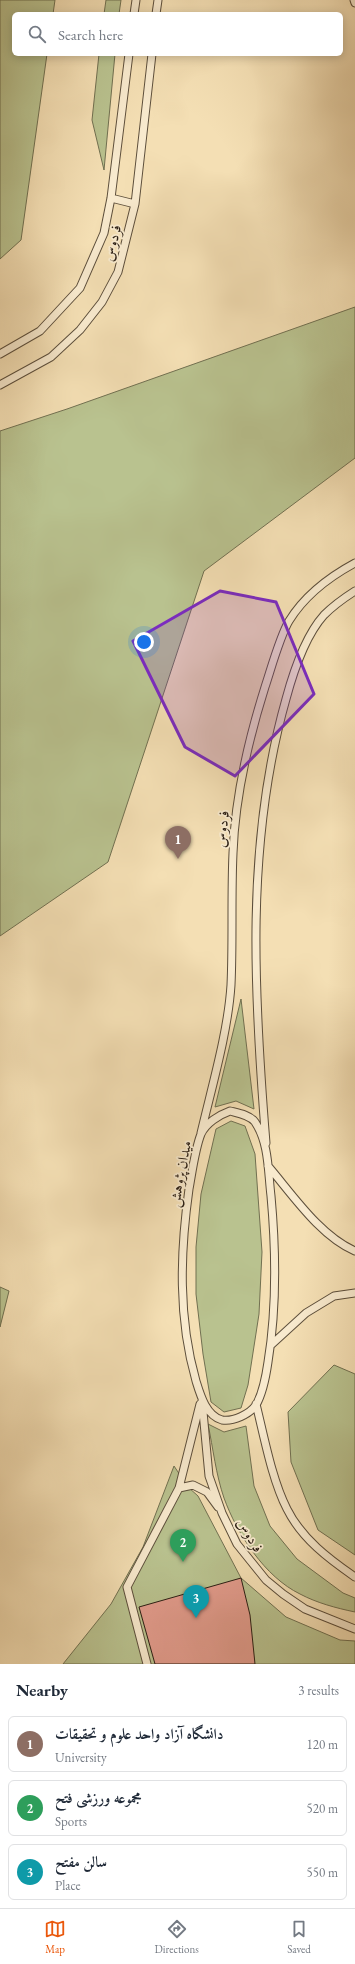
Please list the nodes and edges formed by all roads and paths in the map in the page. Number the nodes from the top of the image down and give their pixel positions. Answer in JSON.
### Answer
{"nodes":[{"id":1,"x":136,"y":0,"type":"edge"},
{"id":2,"x":158,"y":0,"type":"edge"},
{"id":3,"x":354,"y":0,"type":"edge"},
{"id":4,"x":355,"y":3,"type":"edge"},
{"id":5,"x":134,"y":12,"type":"edge"},
{"id":6,"x":156,"y":12,"type":"edge"},
{"id":7,"x":128,"y":56,"type":"edge"},
{"id":8,"x":152,"y":56,"type":"edge"},
{"id":9,"x":111,"y":198,"type":"junction"},
{"id":10,"x":135,"y":204,"type":"junction"},
{"id":11,"x":2,"y":352,"type":"edge"},
{"id":12,"x":0,"y":385,"type":"edge"},
{"id":13,"x":355,"y":562,"type":"edge"},
{"id":14,"x":355,"y":591,"type":"edge"},
{"id":15,"x":201,"y":1134,"type":"junction"},
{"id":16,"x":267,"y":1151,"type":"junction"},
{"id":17,"x":268,"y":1166,"type":"junction"},
{"id":18,"x":355,"y":1251,"type":"edge"},
{"id":19,"x":355,"y":1293,"type":"edge"},
{"id":20,"x":271,"y":1345,"type":"junction"},
{"id":21,"x":201,"y":1398,"type":"junction"},
{"id":22,"x":256,"y":1404,"type":"junction"},
{"id":23,"x":179,"y":1488,"type":"junction"},
{"id":24,"x":222,"y":1513,"type":"junction"},
{"id":25,"x":355,"y":1577,"type":"edge"},
{"id":26,"x":355,"y":1629,"type":"edge"},
{"id":27,"x":147,"y":1664,"type":"edge"}],
"edges":[{"from":1,"to":5,"type":"lane"},
{"from":2,"to":6,"type":"lane"},
{"from":3,"to":4,"type":"lane"},
{"from":7,"to":9,"type":"lane","name":"فردوس"},
{"from":8,"to":10,"type":"lane","name":"فردوس"},
{"from":9,"to":10,"type":"lane"},
{"from":9,"to":11,"type":"lane","name":"فردوس"},
{"from":10,"to":12,"type":"lane","name":"فردوس"},
{"from":13,"to":15,"type":"lane","name":"فردوس"},
{"from":14,"to":16,"type":"lane"},
{"from":15,"to":16,"type":"lane","name":"میدان پژوهش"},
{"from":15,"to":21,"type":"lane","name":"میدان پژوهش"},
{"from":16,"to":17,"type":"lane","name":"میدان پژوهش"},
{"from":17,"to":18,"type":"lane"},
{"from":17,"to":20,"type":"lane","name":"میدان پژوهش"},
{"from":19,"to":20,"type":"lane"},
{"from":20,"to":22,"type":"lane","name":"میدان پژوهش"},
{"from":21,"to":22,"type":"lane","name":"میدان پژوهش"},
{"from":21,"to":23,"type":"lane"},
{"from":21,"to":24,"type":"lane","name":"فردوس"},
{"from":22,"to":25,"type":"lane"},
{"from":23,"to":24,"type":"lane"},
{"from":23,"to":27,"type":"lane"},
{"from":24,"to":26,"type":"lane","name":"فردوس"}]}
